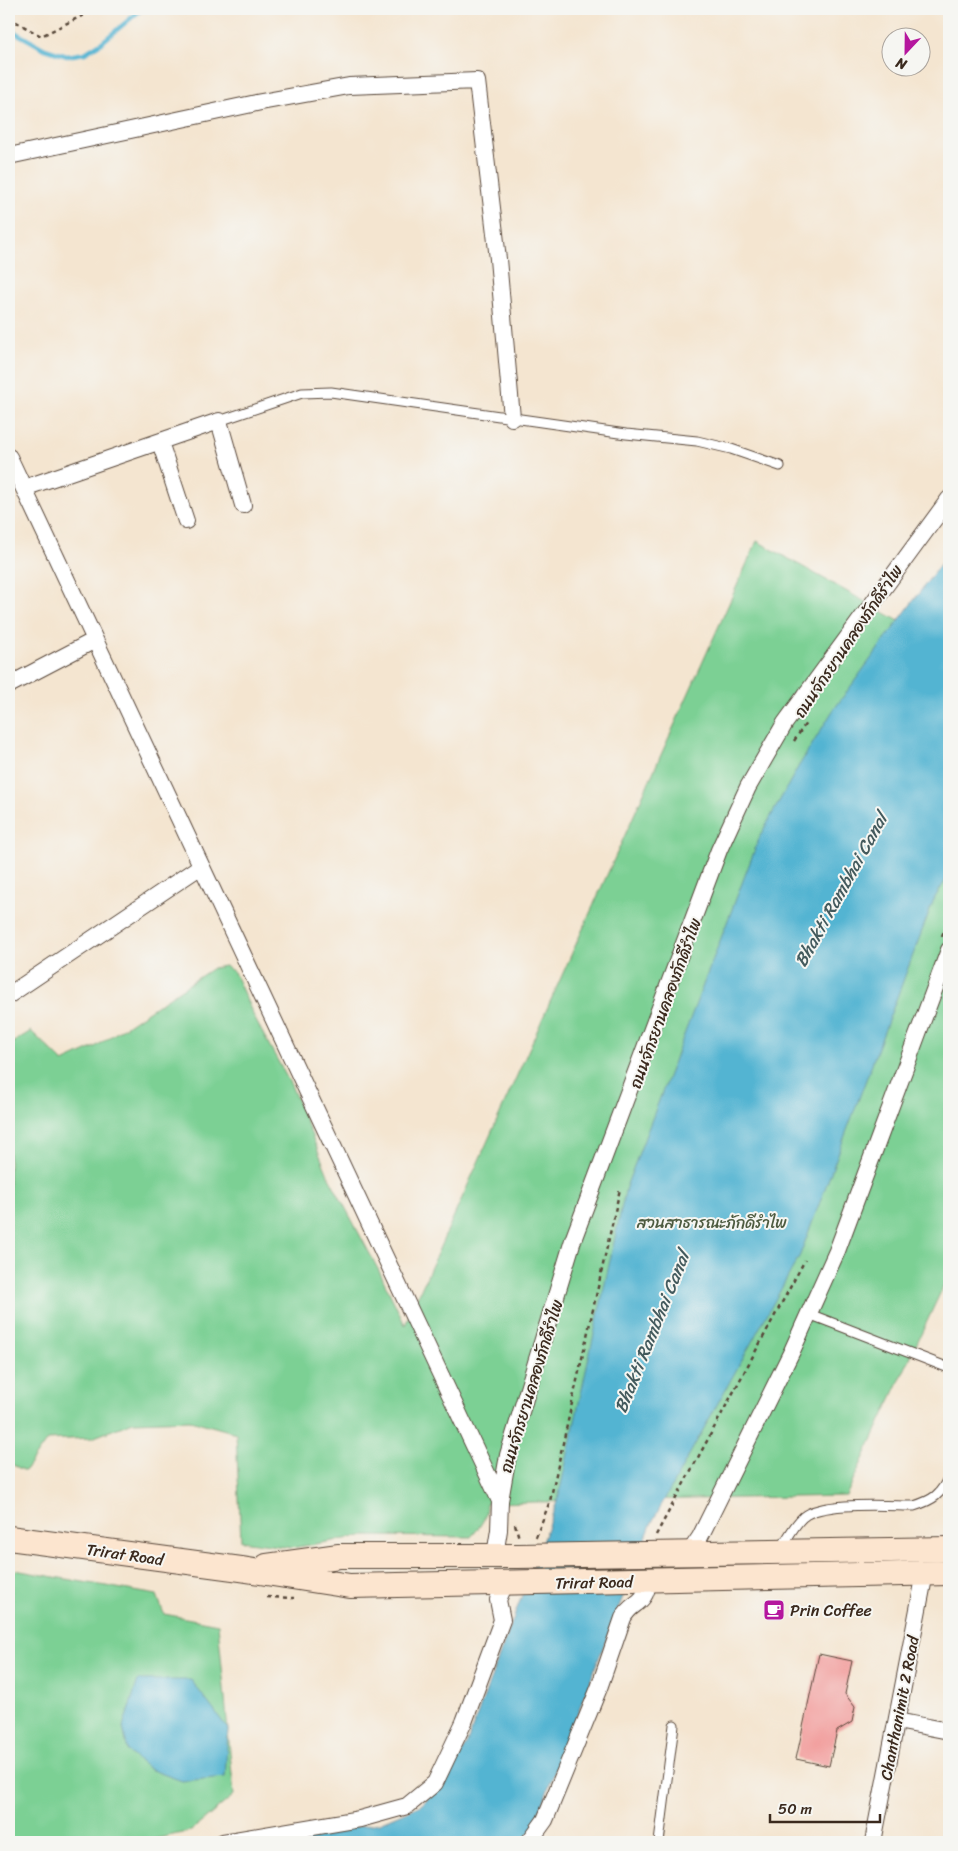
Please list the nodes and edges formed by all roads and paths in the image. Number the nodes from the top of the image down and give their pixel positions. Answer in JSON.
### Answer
{"nodes":[{"id":1,"x":96,"y":9,"type":"edge"},
{"id":2,"x":9,"y":18,"type":"edge"},
{"id":3,"x":9,"y":156,"type":"edge"},
{"id":4,"x":512,"y":418,"type":"junction"},
{"id":5,"x":219,"y":421,"type":"junction"},
{"id":6,"x":160,"y":442,"type":"junction"},
{"id":7,"x":9,"y":457,"type":"edge"},
{"id":8,"x":780,"y":466,"type":"dead end"},
{"id":9,"x":24,"y":488,"type":"junction"},
{"id":10,"x":949,"y":499,"type":"edge"},
{"id":11,"x":243,"y":506,"type":"dead end"},
{"id":12,"x":186,"y":521,"type":"dead end"},
{"id":13,"x":94,"y":640,"type":"junction"},
{"id":14,"x":9,"y":685,"type":"edge"},
{"id":15,"x":810,"y":717,"type":"dead end"},
{"id":16,"x":794,"y":742,"type":"dead end"},
{"id":17,"x":201,"y":866,"type":"junction"},
{"id":18,"x":949,"y":919,"type":"edge"},
{"id":19,"x":944,"y":947,"type":"edge"},
{"id":20,"x":9,"y":995,"type":"edge"},
{"id":21,"x":620,"y":1190,"type":"dead end"},
{"id":22,"x":806,"y":1260,"type":"dead end"},
{"id":23,"x":809,"y":1314,"type":"junction"},
{"id":24,"x":949,"y":1368,"type":"edge"},
{"id":25,"x":949,"y":1476,"type":"edge"},
{"id":26,"x":500,"y":1501,"type":"junction"},
{"id":27,"x":514,"y":1515,"type":"dead end"},
{"id":28,"x":9,"y":1538,"type":"edge"},
{"id":29,"x":659,"y":1546,"type":"junction"},
{"id":30,"x":524,"y":1547,"type":"junction"},
{"id":31,"x":949,"y":1549,"type":"edge"},
{"id":32,"x":779,"y":1552,"type":"junction"},
{"id":33,"x":689,"y":1553,"type":"junction"},
{"id":34,"x":494,"y":1555,"type":"junction"},
{"id":35,"x":241,"y":1569,"type":"junction"},
{"id":36,"x":924,"y":1573,"type":"junction"},
{"id":37,"x":949,"y":1573,"type":"edge"},
{"id":38,"x":648,"y":1581,"type":"junction"},
{"id":39,"x":505,"y":1584,"type":"junction"},
{"id":40,"x":897,"y":1721,"type":"junction"},
{"id":41,"x":674,"y":1725,"type":"dead end"},
{"id":42,"x":949,"y":1731,"type":"edge"},
{"id":43,"x":223,"y":1842,"type":"edge"},
{"id":44,"x":529,"y":1842,"type":"edge"},
{"id":45,"x":659,"y":1842,"type":"edge"},
{"id":46,"x":873,"y":1842,"type":"edge"}],
"edges":[{"from":1,"to":2,"type":"path"},
{"from":3,"to":4,"type":"street"},
{"from":4,"to":5,"type":"lane"},
{"from":4,"to":8,"type":"lane"},
{"from":5,"to":6,"type":"street"},
{"from":5,"to":11,"type":"street"},
{"from":6,"to":9,"type":"street"},
{"from":6,"to":12,"type":"street"},
{"from":7,"to":9,"type":"street"},
{"from":9,"to":13,"type":"street"},
{"from":10,"to":26,"type":"street"},
{"from":13,"to":14,"type":"street"},
{"from":13,"to":17,"type":"street"},
{"from":15,"to":16,"type":"path","name":"ถนนจักรยานคลองภักดีรำไพ"},
{"from":17,"to":20,"type":"street"},
{"from":17,"to":26,"type":"street"},
{"from":18,"to":19,"type":"path"},
{"from":19,"to":23,"type":"street"},
{"from":21,"to":30,"type":"path"},
{"from":22,"to":29,"type":"path"},
{"from":23,"to":24,"type":"lane"},
{"from":23,"to":33,"type":"street"},
{"from":25,"to":32,"type":"lane"},
{"from":26,"to":34,"type":"street"},
{"from":27,"to":30,"type":"path"},
{"from":28,"to":35,"type":"main road","name":"Trirat Road"},
{"from":29,"to":30,"type":"main road","name":"Trirat Road"},
{"from":29,"to":33,"type":"main road","name":"Trirat Road"},
{"from":30,"to":34,"type":"main road","name":"Trirat Road"},
{"from":31,"to":32,"type":"main road","name":"Trirat Road"},
{"from":32,"to":33,"type":"main road","name":"Trirat Road"},
{"from":34,"to":35,"type":"main road","name":"Trirat Road"},
{"from":35,"to":39,"type":"main road","name":"Trirat Road"},
{"from":36,"to":37,"type":"main road","name":"Trirat Road"},
{"from":36,"to":38,"type":"main road","name":"Trirat Road"},
{"from":36,"to":40,"type":"street","name":"Chanthanimit 2 Road"},
{"from":38,"to":39,"type":"main road","name":"Trirat Road"},
{"from":38,"to":44,"type":"street"},
{"from":39,"to":43,"type":"street"},
{"from":40,"to":42,"type":"street"},
{"from":40,"to":46,"type":"street","name":"Chanthanimit 2 Road"},
{"from":41,"to":45,"type":"lane"}]}
